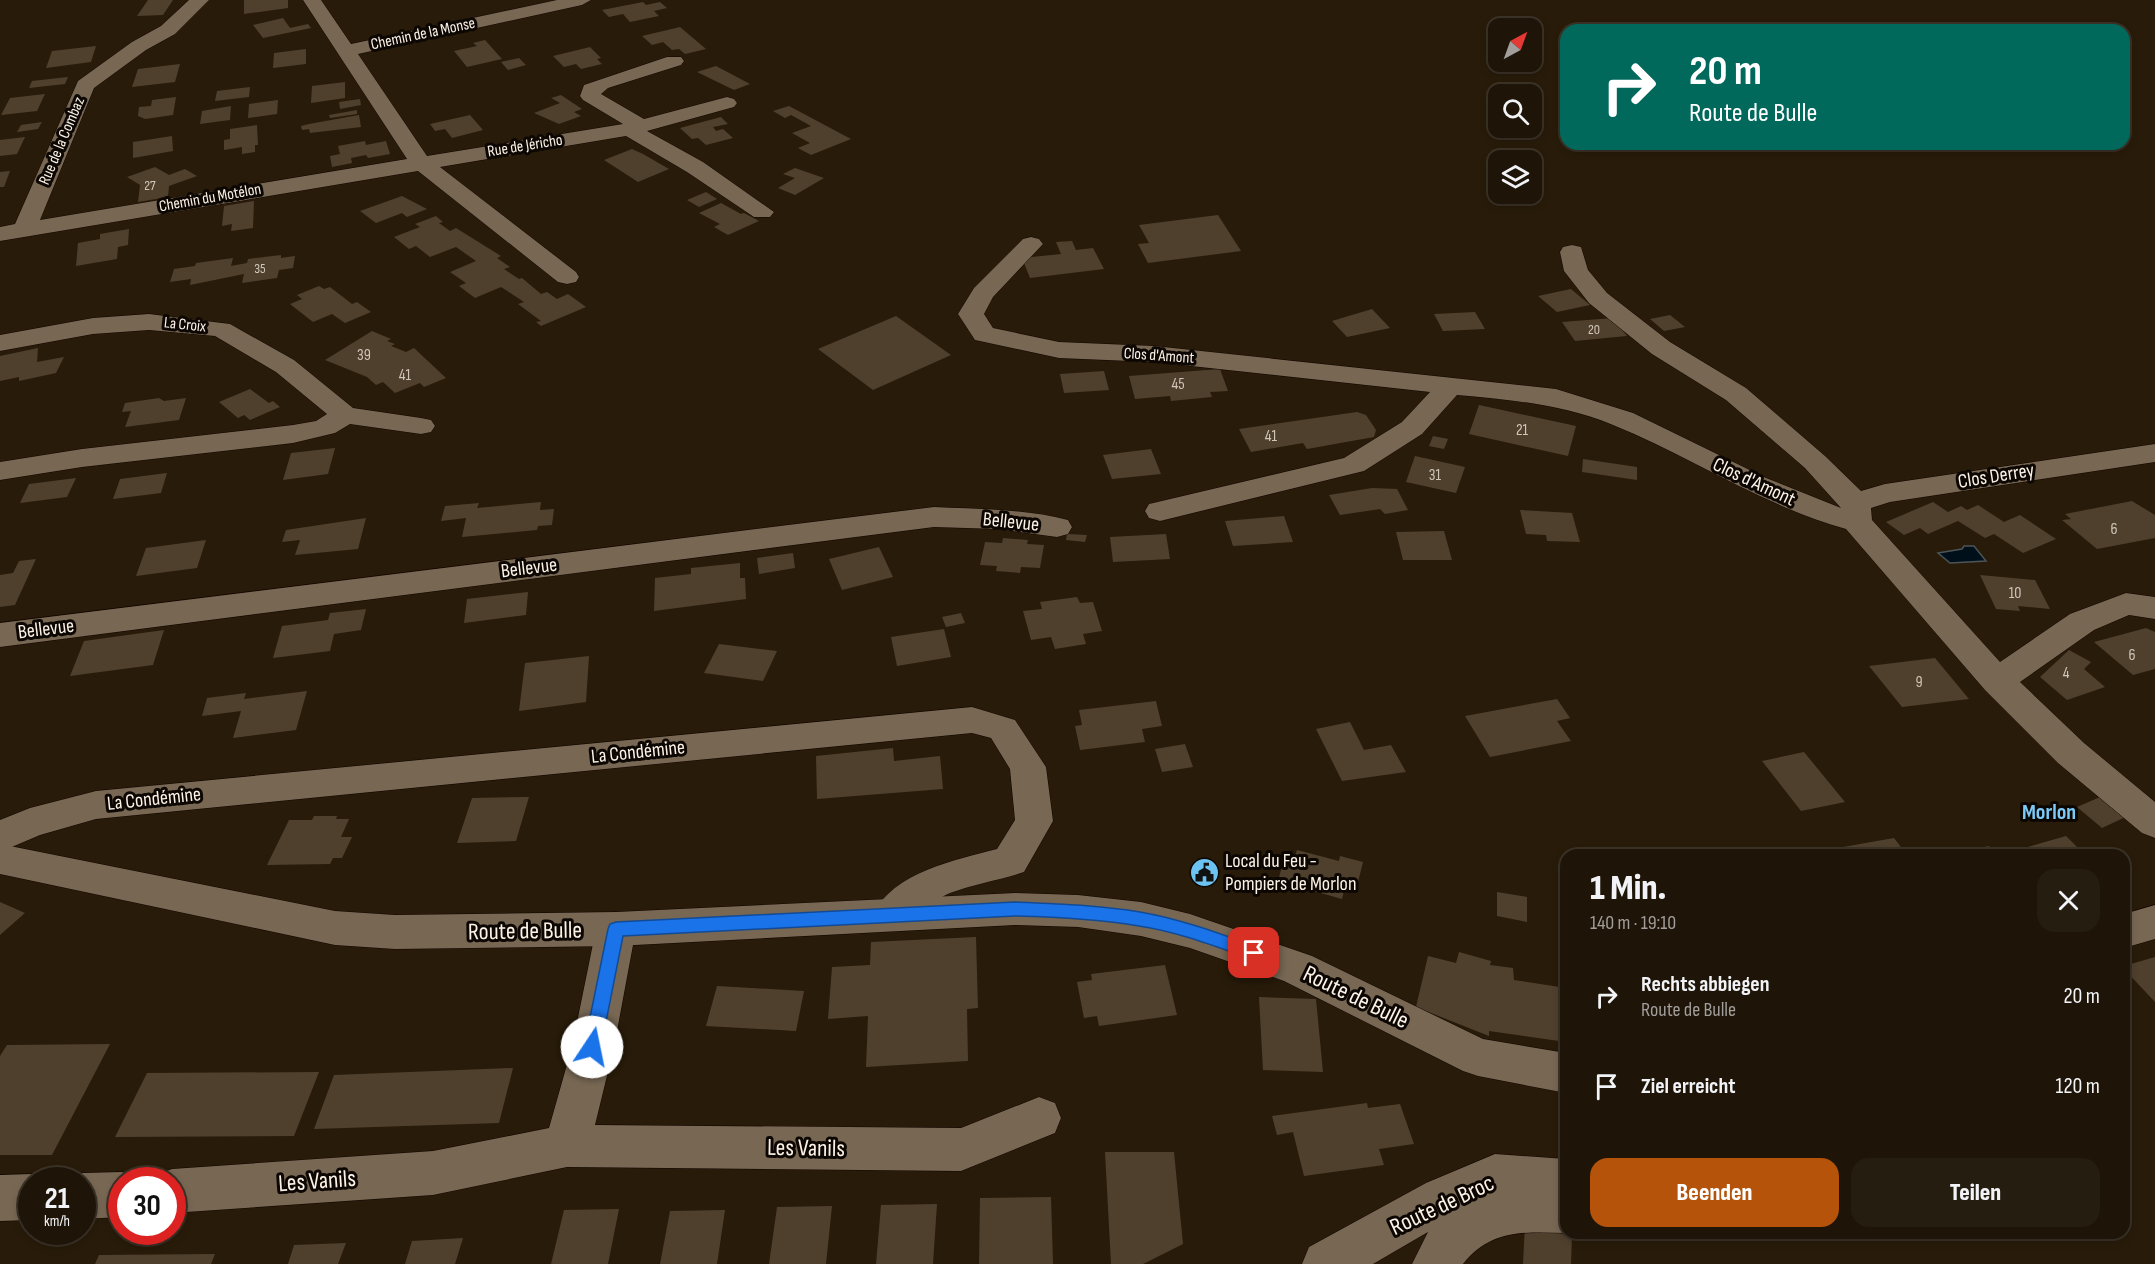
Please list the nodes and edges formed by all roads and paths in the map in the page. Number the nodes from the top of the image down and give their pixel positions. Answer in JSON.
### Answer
{"nodes":[{"id":1,"x":200,"y":0,"type":"edge"},
{"id":2,"x":312,"y":0,"type":"edge"},
{"id":3,"x":483,"y":0,"type":"edge"},
{"id":4,"x":582,"y":0,"type":"edge"},
{"id":5,"x":500,"y":18,"type":"junction"},
{"id":6,"x":346,"y":51,"type":"junction"},
{"id":7,"x":674,"y":61,"type":"dead end"},
{"id":8,"x":726,"y":103,"type":"dead end"},
{"id":9,"x":635,"y":127,"type":"junction"},
{"id":10,"x":420,"y":162,"type":"junction"},
{"id":11,"x":762,"y":212,"type":"dead end"},
{"id":12,"x":24,"y":230,"type":"junction"},
{"id":13,"x":0,"y":234,"type":"edge"},
{"id":14,"x":1032,"y":244,"type":"dead end"},
{"id":15,"x":1572,"y":252,"type":"dead end"},
{"id":16,"x":567,"y":277,"type":"dead end"},
{"id":17,"x":0,"y":343,"type":"edge"},
{"id":18,"x":1450,"y":385,"type":"junction"},
{"id":19,"x":345,"y":415,"type":"junction"},
{"id":20,"x":421,"y":426,"type":"dead end"},
{"id":21,"x":2155,"y":453,"type":"edge"},
{"id":22,"x":0,"y":471,"type":"edge"},
{"id":23,"x":1160,"y":511,"type":"dead end"},
{"id":24,"x":1856,"y":513,"type":"junction"},
{"id":25,"x":1057,"y":527,"type":"dead end"},
{"id":26,"x":2155,"y":608,"type":"edge"},
{"id":27,"x":0,"y":635,"type":"edge"},
{"id":28,"x":1997,"y":681,"type":"junction"},
{"id":29,"x":2155,"y":823,"type":"edge"},
{"id":30,"x":0,"y":837,"type":"edge"},
{"id":31,"x":0,"y":859,"type":"edge"},
{"id":32,"x":892,"y":915,"type":"junction"},
{"id":33,"x":2155,"y":922,"type":"edge"},
{"id":34,"x":616,"y":929,"type":"junction"},
{"id":35,"x":2130,"y":929,"type":"edge"},
{"id":36,"x":1560,"y":1072,"type":"edge"},
{"id":37,"x":1039,"y":1118,"type":"dead end"},
{"id":38,"x":567,"y":1146,"type":"junction"},
{"id":39,"x":1560,"y":1181,"type":"edge"},
{"id":40,"x":186,"y":1190,"type":"edge"},
{"id":41,"x":18,"y":1197,"type":"edge"},
{"id":42,"x":0,"y":1198,"type":"edge"},
{"id":43,"x":1560,"y":1210,"type":"edge"},
{"id":44,"x":1326,"y":1264,"type":"edge"},
{"id":45,"x":1436,"y":1264,"type":"edge"}],
"edges":[{"from":1,"to":12,"type":"street","name":"Rue de la Combaz"},
{"from":2,"to":6,"type":"street"},
{"from":3,"to":5,"type":"street","name":"Chemin de la Monse"},
{"from":4,"to":5,"type":"street","name":"Chemin de la Monse"},
{"from":5,"to":6,"type":"street","name":"Chemin de la Monse"},
{"from":6,"to":10,"type":"street"},
{"from":7,"to":9,"type":"street"},
{"from":8,"to":9,"type":"street","name":"Rue de Jéricho"},
{"from":9,"to":10,"type":"street","name":"Rue de Jéricho"},
{"from":9,"to":11,"type":"street"},
{"from":10,"to":12,"type":"street","name":"Chemin du Motélon"},
{"from":10,"to":16,"type":"street"},
{"from":12,"to":13,"type":"street","name":"Chemin du Motélon"},
{"from":14,"to":18,"type":"street","name":"Clos d'Amont"},
{"from":15,"to":24,"type":"street"},
{"from":17,"to":19,"type":"street","name":"La Croix"},
{"from":18,"to":23,"type":"street"},
{"from":18,"to":24,"type":"street","name":"Clos d'Amont"},
{"from":19,"to":20,"type":"street"},
{"from":19,"to":22,"type":"street"},
{"from":21,"to":24,"type":"street","name":"Clos Derrey"},
{"from":24,"to":28,"type":"street"},
{"from":25,"to":27,"type":"street","name":"Bellevue"},
{"from":26,"to":28,"type":"street"},
{"from":28,"to":29,"type":"street"},
{"from":30,"to":32,"type":"street","name":"La Condémine"},
{"from":31,"to":34,"type":"street","name":"Route de Bulle"},
{"from":32,"to":34,"type":"street","name":"Route de Bulle"},
{"from":32,"to":36,"type":"street","name":"Route de Bulle"},
{"from":33,"to":35,"type":"street"},
{"from":34,"to":38,"type":"street"},
{"from":37,"to":38,"type":"street","name":"Les Vanils"},
{"from":38,"to":40,"type":"street","name":"Les Vanils"},
{"from":39,"to":44,"type":"street","name":"Route de Broc"},
{"from":41,"to":42,"type":"street"},
{"from":43,"to":45,"type":"street"}]}
